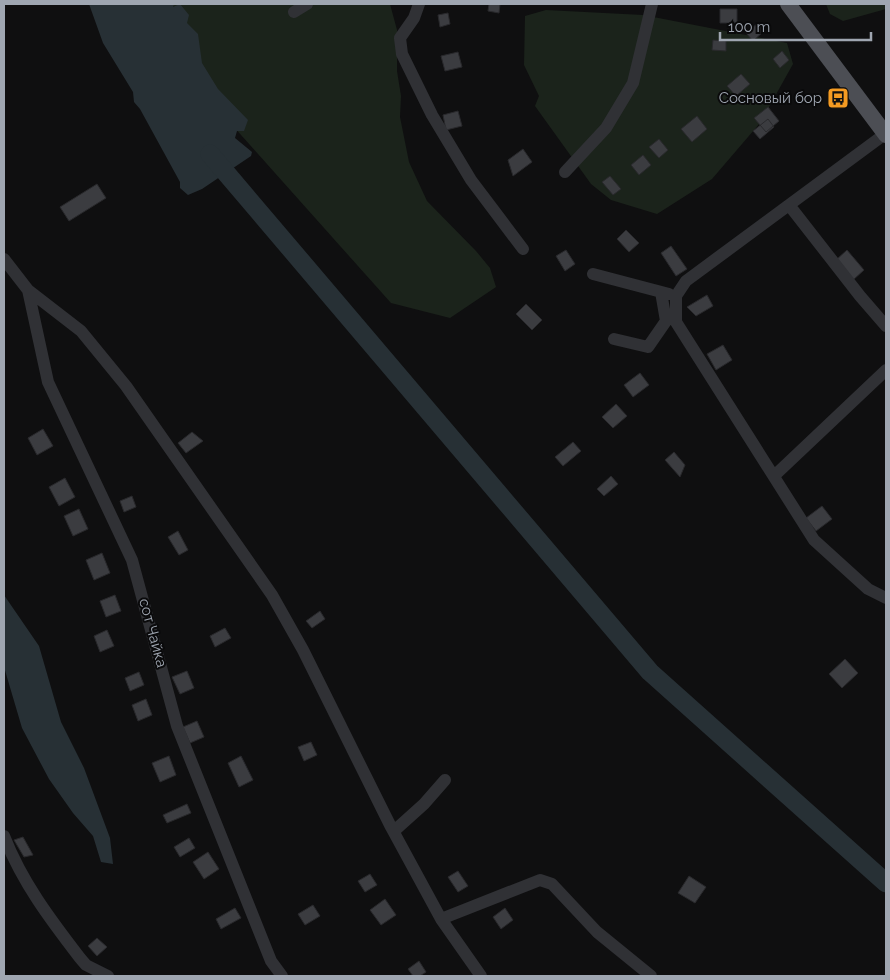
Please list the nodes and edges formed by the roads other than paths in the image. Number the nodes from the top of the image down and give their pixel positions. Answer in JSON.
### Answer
{"nodes":[{"id":1,"x":307,"y":4,"type":"edge"},
{"id":2,"x":420,"y":4,"type":"edge"},
{"id":3,"x":652,"y":4,"type":"edge"},
{"id":4,"x":788,"y":4,"type":"edge"},
{"id":5,"x":294,"y":12,"type":"dead end"},
{"id":6,"x":886,"y":134,"type":"edge"},
{"id":7,"x":564,"y":172,"type":"dead end"},
{"id":8,"x":789,"y":205,"type":"junction"},
{"id":9,"x":523,"y":249,"type":"dead end"},
{"id":10,"x":4,"y":259,"type":"edge"},
{"id":11,"x":593,"y":274,"type":"dead end"},
{"id":12,"x":28,"y":290,"type":"junction"},
{"id":13,"x":661,"y":292,"type":"junction"},
{"id":14,"x":676,"y":296,"type":"junction"},
{"id":15,"x":886,"y":326,"type":"edge"},
{"id":16,"x":614,"y":339,"type":"dead end"},
{"id":17,"x":886,"y":370,"type":"edge"},
{"id":18,"x":774,"y":476,"type":"junction"},
{"id":19,"x":886,"y":598,"type":"edge"},
{"id":20,"x":444,"y":780,"type":"dead end"},
{"id":21,"x":394,"y":831,"type":"junction"},
{"id":22,"x":4,"y":836,"type":"edge"},
{"id":23,"x":441,"y":919,"type":"junction"},
{"id":24,"x":108,"y":976,"type":"edge"},
{"id":25,"x":282,"y":976,"type":"edge"},
{"id":26,"x":481,"y":976,"type":"edge"},
{"id":27,"x":651,"y":976,"type":"edge"}],
"edges":[{"from":1,"to":5,"type":"street"},
{"from":2,"to":9,"type":"street"},
{"from":3,"to":7,"type":"street"},
{"from":4,"to":6,"type":"main road"},
{"from":6,"to":8,"type":"street"},
{"from":8,"to":14,"type":"street"},
{"from":8,"to":15,"type":"street"},
{"from":10,"to":12,"type":"street"},
{"from":11,"to":13,"type":"street"},
{"from":12,"to":21,"type":"street"},
{"from":12,"to":25,"type":"street","name":"сот Чайка"},
{"from":13,"to":14,"type":"street"},
{"from":13,"to":16,"type":"street"},
{"from":14,"to":18,"type":"street"},
{"from":17,"to":18,"type":"street"},
{"from":18,"to":19,"type":"street"},
{"from":20,"to":21,"type":"street"},
{"from":21,"to":23,"type":"street"},
{"from":22,"to":24,"type":"street"},
{"from":23,"to":26,"type":"street"},
{"from":23,"to":27,"type":"street"}]}
